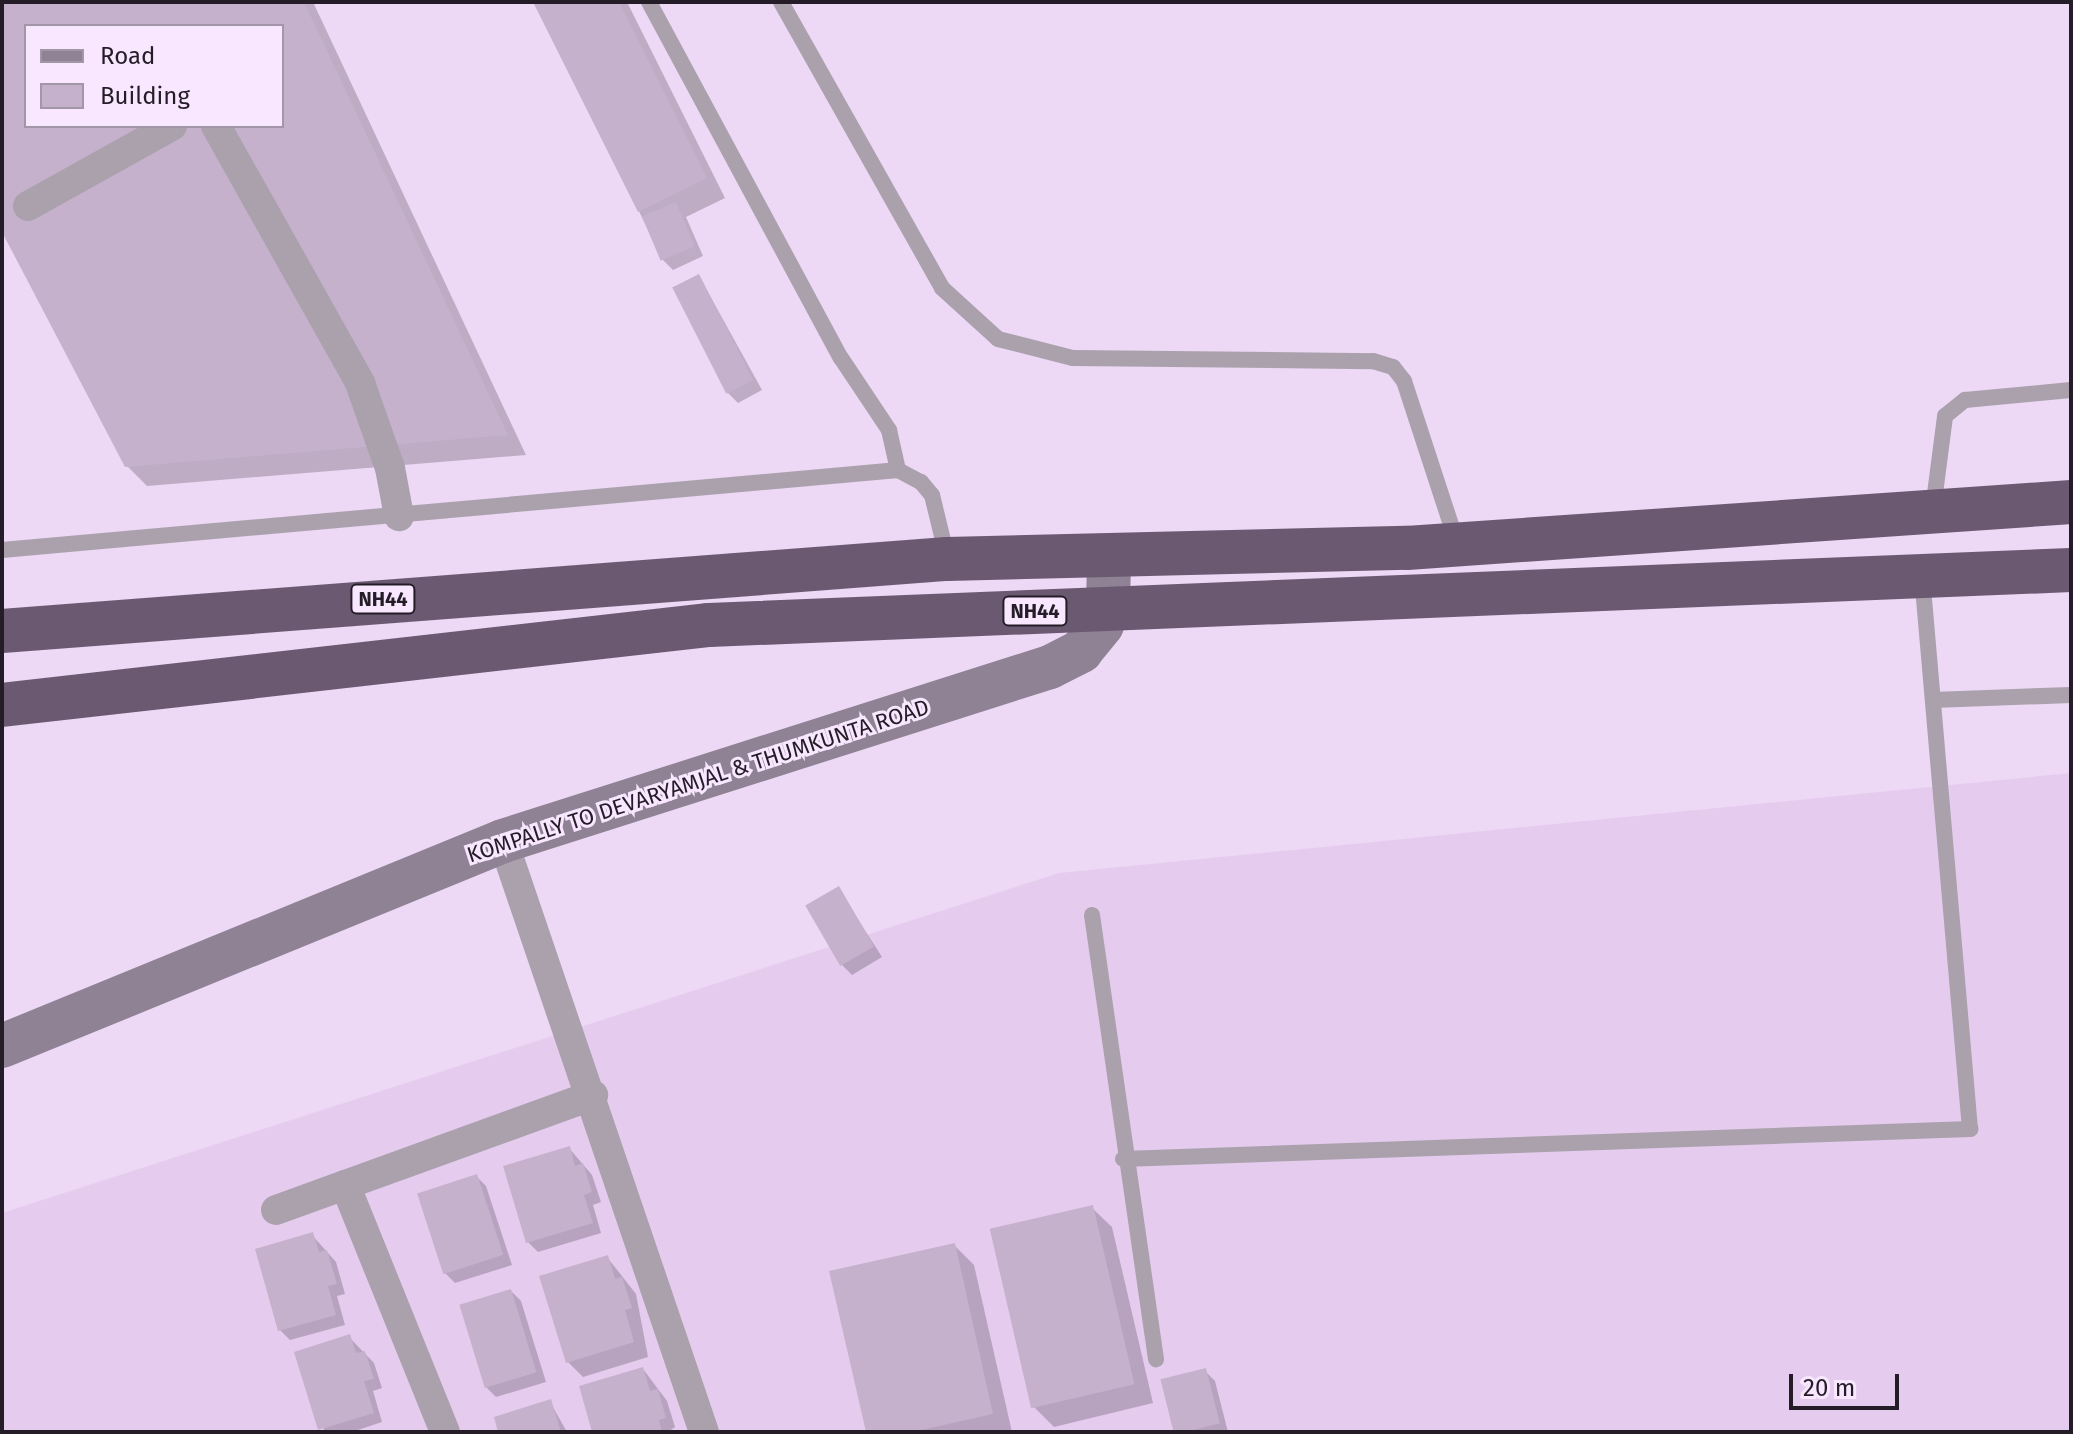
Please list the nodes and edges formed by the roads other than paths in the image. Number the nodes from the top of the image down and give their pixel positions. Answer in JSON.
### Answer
{"nodes":[{"id":1,"x":649,"y":2,"type":"edge"},
{"id":2,"x":781,"y":2,"type":"edge"},
{"id":3,"x":168,"y":128,"type":"edge"},
{"id":4,"x":217,"y":128,"type":"edge"},
{"id":5,"x":28,"y":206,"type":"dead end"},
{"id":6,"x":2071,"y":390,"type":"edge"},
{"id":7,"x":898,"y":470,"type":"junction"},
{"id":8,"x":2071,"y":502,"type":"edge"},
{"id":9,"x":1932,"y":512,"type":"junction"},
{"id":10,"x":399,"y":516,"type":"junction"},
{"id":11,"x":1457,"y":544,"type":"junction"},
{"id":12,"x":2,"y":550,"type":"edge"},
{"id":13,"x":1109,"y":558,"type":"junction"},
{"id":14,"x":947,"y":559,"type":"junction"},
{"id":15,"x":2071,"y":570,"type":"edge"},
{"id":16,"x":1922,"y":576,"type":"junction"},
{"id":17,"x":1108,"y":607,"type":"junction"},
{"id":18,"x":2,"y":631,"type":"edge"},
{"id":19,"x":2071,"y":695,"type":"edge"},
{"id":20,"x":1933,"y":700,"type":"junction"},
{"id":21,"x":2,"y":705,"type":"edge"},
{"id":22,"x":503,"y":841,"type":"junction"},
{"id":23,"x":1092,"y":915,"type":"dead end"},
{"id":24,"x":2,"y":1046,"type":"edge"},
{"id":25,"x":593,"y":1095,"type":"junction"},
{"id":26,"x":1123,"y":1159,"type":"junction"},
{"id":27,"x":345,"y":1185,"type":"junction"},
{"id":28,"x":276,"y":1210,"type":"dead end"},
{"id":29,"x":1156,"y":1359,"type":"dead end"},
{"id":30,"x":445,"y":1432,"type":"edge"},
{"id":31,"x":704,"y":1432,"type":"edge"}],
"edges":[{"from":1,"to":7,"type":"lane"},
{"from":2,"to":11,"type":"lane"},
{"from":3,"to":5,"type":"street"},
{"from":4,"to":10,"type":"street"},
{"from":6,"to":9,"type":"lane"},
{"from":7,"to":10,"type":"lane"},
{"from":7,"to":14,"type":"lane"},
{"from":8,"to":9,"type":"highway","number":"NH44"},
{"from":9,"to":11,"type":"highway","number":"NH44"},
{"from":10,"to":12,"type":"lane"},
{"from":11,"to":13,"type":"highway","number":"NH44"},
{"from":13,"to":14,"type":"highway","number":"NH44"},
{"from":13,"to":17,"type":"main road"},
{"from":14,"to":18,"type":"highway","number":"NH44"},
{"from":15,"to":16,"type":"highway","number":"NH44"},
{"from":16,"to":17,"type":"highway","number":"NH44"},
{"from":16,"to":20,"type":"lane"},
{"from":17,"to":21,"type":"highway","number":"NH44"},
{"from":17,"to":22,"type":"main road","name":"KOMPALLY TO DEVARYAMJAL & THUMKUNTA ROAD"},
{"from":19,"to":20,"type":"lane"},
{"from":20,"to":26,"type":"lane"},
{"from":22,"to":24,"type":"main road","name":"KOMPALLY TO DEVARYAMJAL & THUMKUNTA ROAD"},
{"from":22,"to":25,"type":"street"},
{"from":23,"to":26,"type":"lane"},
{"from":25,"to":27,"type":"street"},
{"from":25,"to":31,"type":"street"},
{"from":26,"to":29,"type":"lane"},
{"from":27,"to":28,"type":"street"},
{"from":27,"to":30,"type":"street"}]}
